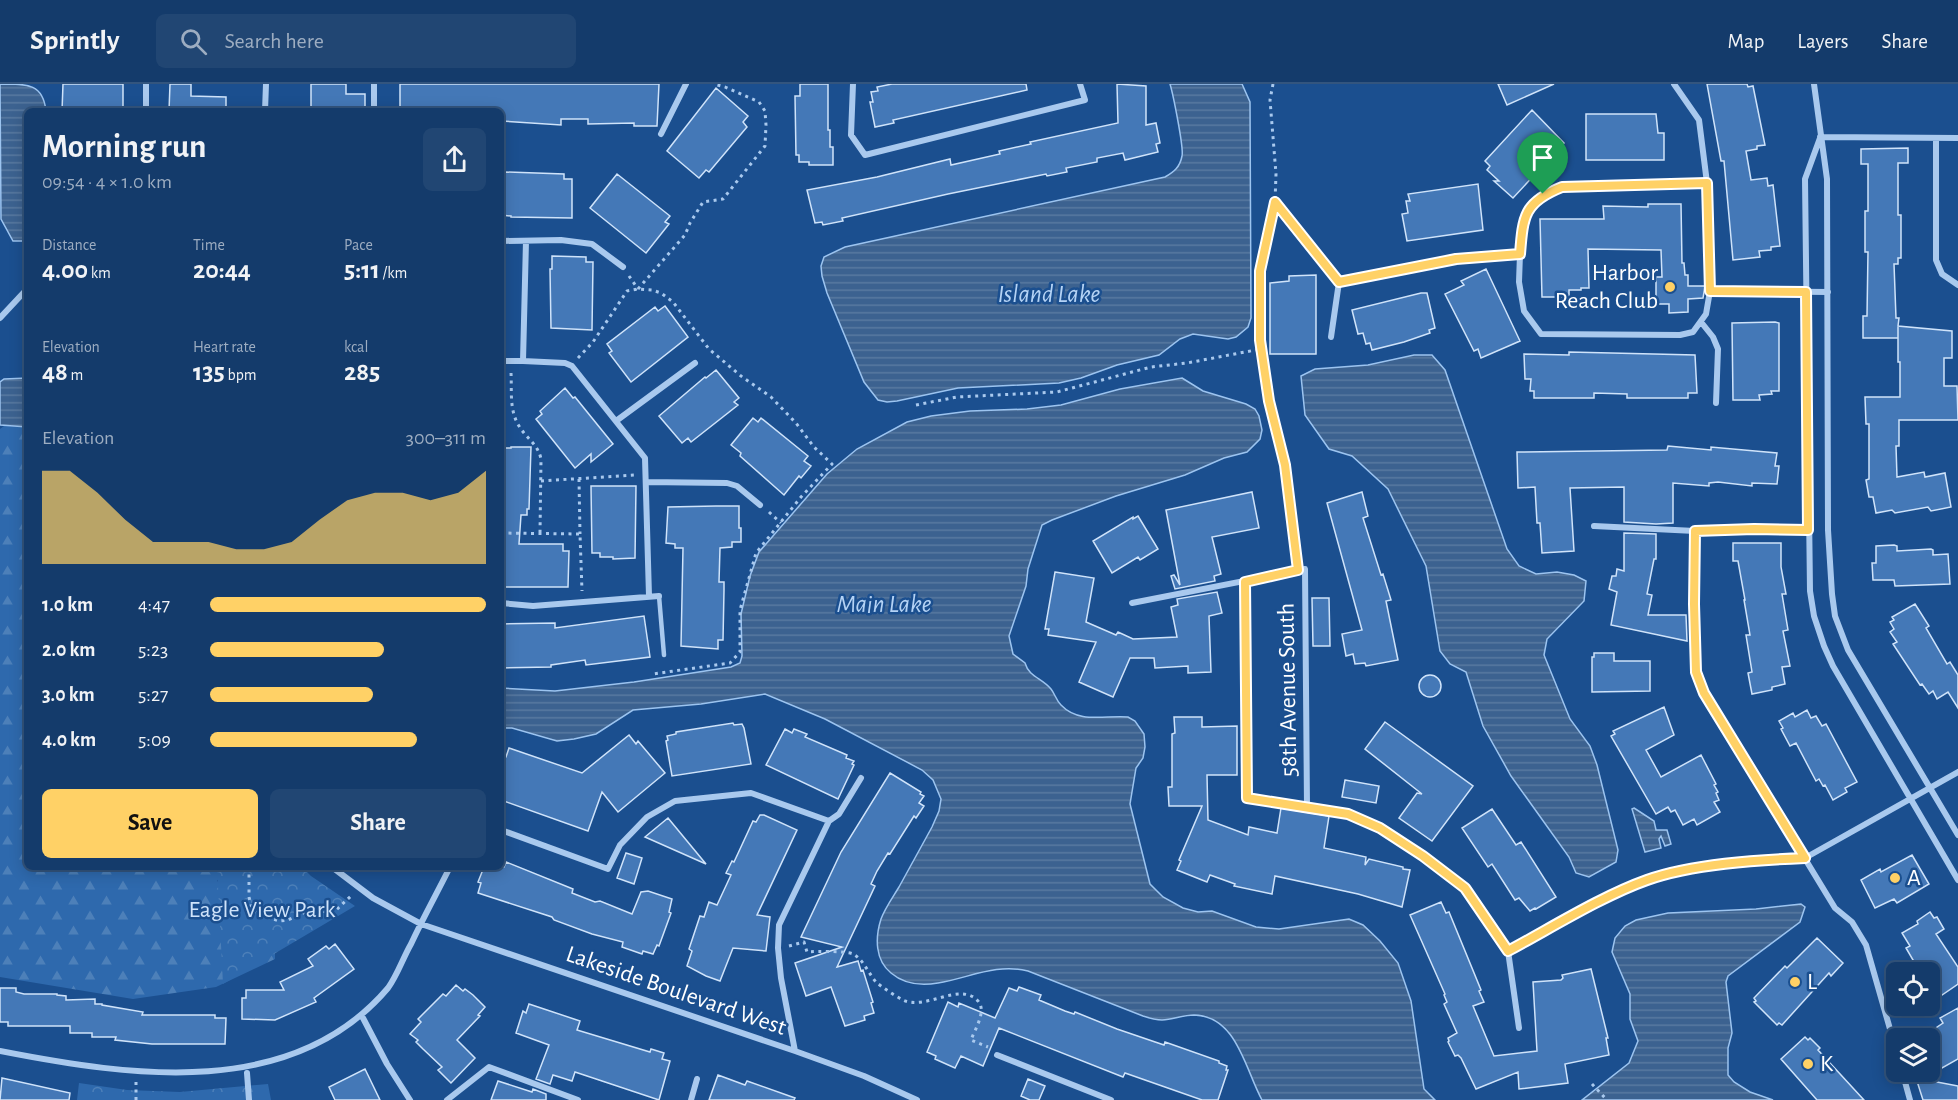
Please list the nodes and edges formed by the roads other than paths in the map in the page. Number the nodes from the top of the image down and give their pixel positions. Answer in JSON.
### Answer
{"nodes":[{"id":1,"x":146,"y":84,"type":"edge"},
{"id":2,"x":266,"y":84,"type":"edge"},
{"id":3,"x":374,"y":84,"type":"edge"},
{"id":4,"x":686,"y":84,"type":"edge"},
{"id":5,"x":853,"y":84,"type":"edge"},
{"id":6,"x":1080,"y":84,"type":"edge"},
{"id":7,"x":1674,"y":84,"type":"edge"},
{"id":8,"x":1814,"y":84,"type":"edge"},
{"id":9,"x":146,"y":108,"type":"edge"},
{"id":10,"x":265,"y":108,"type":"edge"},
{"id":11,"x":374,"y":108,"type":"edge"},
{"id":12,"x":661,"y":134,"type":"dead end"},
{"id":13,"x":1820,"y":137,"type":"junction"},
{"id":14,"x":1936,"y":138,"type":"junction"},
{"id":15,"x":1958,"y":138,"type":"edge"},
{"id":16,"x":1707,"y":183,"type":"junction"},
{"id":17,"x":1287,"y":218,"type":"road end"},
{"id":18,"x":504,"y":241,"type":"edge"},
{"id":19,"x":526,"y":241,"type":"junction"},
{"id":20,"x":1520,"y":254,"type":"junction"},
{"id":21,"x":623,"y":267,"type":"dead end"},
{"id":22,"x":1339,"y":282,"type":"junction"},
{"id":23,"x":1958,"y":285,"type":"edge"},
{"id":24,"x":1710,"y":291,"type":"junction"},
{"id":25,"x":1806,"y":292,"type":"junction"},
{"id":26,"x":1828,"y":292,"type":"junction"},
{"id":27,"x":24,"y":293,"type":"edge"},
{"id":28,"x":0,"y":318,"type":"edge"},
{"id":29,"x":1701,"y":322,"type":"junction"},
{"id":30,"x":1331,"y":337,"type":"dead end"},
{"id":31,"x":504,"y":361,"type":"edge"},
{"id":32,"x":523,"y":361,"type":"junction"},
{"id":33,"x":695,"y":363,"type":"dead end"},
{"id":34,"x":1716,"y":403,"type":"dead end"},
{"id":35,"x":616,"y":421,"type":"junction"},
{"id":36,"x":1285,"y":465,"type":"road end"},
{"id":37,"x":646,"y":478,"type":"junction"},
{"id":38,"x":760,"y":505,"type":"road end"},
{"id":39,"x":1594,"y":526,"type":"dead end"},
{"id":40,"x":1808,"y":530,"type":"junction"},
{"id":41,"x":1695,"y":531,"type":"junction"},
{"id":42,"x":1302,"y":570,"type":"junction"},
{"id":43,"x":1245,"y":582,"type":"junction"},
{"id":44,"x":649,"y":596,"type":"junction"},
{"id":45,"x":659,"y":596,"type":"joint"},
{"id":46,"x":504,"y":603,"type":"edge"},
{"id":47,"x":1132,"y":603,"type":"dead end"},
{"id":48,"x":664,"y":655,"type":"dead end"},
{"id":49,"x":1958,"y":772,"type":"edge"},
{"id":50,"x":861,"y":778,"type":"dead end"},
{"id":51,"x":1930,"y":788,"type":"junction"},
{"id":52,"x":1910,"y":799,"type":"junction"},
{"id":53,"x":1307,"y":807,"type":"junction"},
{"id":54,"x":829,"y":821,"type":"junction"},
{"id":55,"x":504,"y":831,"type":"edge"},
{"id":56,"x":1958,"y":835,"type":"edge"},
{"id":57,"x":1805,"y":858,"type":"junction"},
{"id":58,"x":336,"y":870,"type":"edge"},
{"id":59,"x":448,"y":870,"type":"edge"},
{"id":60,"x":1958,"y":880,"type":"edge"},
{"id":61,"x":420,"y":924,"type":"junction"},
{"id":62,"x":1508,"y":951,"type":"junction"},
{"id":63,"x":363,"y":1018,"type":"junction"},
{"id":64,"x":1519,"y":1028,"type":"dead end"},
{"id":65,"x":1890,"y":1028,"type":"edge"},
{"id":66,"x":0,"y":1051,"type":"edge"},
{"id":67,"x":795,"y":1051,"type":"junction"},
{"id":68,"x":997,"y":1055,"type":"road end"},
{"id":69,"x":247,"y":1073,"type":"junction"},
{"id":70,"x":230,"y":1076,"type":"dead end"},
{"id":71,"x":222,"y":1077,"type":"dead end"},
{"id":72,"x":697,"y":1079,"type":"dead end"},
{"id":73,"x":1905,"y":1082,"type":"edge"},
{"id":74,"x":1101,"y":1098,"type":"edge"},
{"id":75,"x":574,"y":1099,"type":"edge"},
{"id":76,"x":249,"y":1100,"type":"edge"},
{"id":77,"x":410,"y":1100,"type":"edge"},
{"id":78,"x":447,"y":1100,"type":"edge"},
{"id":79,"x":691,"y":1100,"type":"edge"},
{"id":80,"x":917,"y":1100,"type":"edge"},
{"id":81,"x":1111,"y":1100,"type":"edge"},
{"id":82,"x":1910,"y":1100,"type":"edge"}],
"edges":[{"from":1,"to":9,"type":"street"},
{"from":2,"to":10,"type":"street"},
{"from":3,"to":11,"type":"street"},
{"from":4,"to":12,"type":"street"},
{"from":5,"to":6,"type":"street"},
{"from":7,"to":16,"type":"street"},
{"from":8,"to":13,"type":"street"},
{"from":13,"to":14,"type":"street"},
{"from":13,"to":25,"type":"street"},
{"from":13,"to":26,"type":"street"},
{"from":14,"to":15,"type":"street"},
{"from":14,"to":23,"type":"street"},
{"from":16,"to":20,"type":"street"},
{"from":16,"to":24,"type":"street"},
{"from":17,"to":22,"type":"lane"},
{"from":18,"to":19,"type":"street"},
{"from":19,"to":21,"type":"street"},
{"from":19,"to":32,"type":"street"},
{"from":20,"to":22,"type":"street"},
{"from":20,"to":29,"type":"street"},
{"from":22,"to":30,"type":"street"},
{"from":24,"to":25,"type":"street"},
{"from":24,"to":29,"type":"street"},
{"from":25,"to":26,"type":"street"},
{"from":25,"to":40,"type":"street"},
{"from":26,"to":51,"type":"street"},
{"from":27,"to":28,"type":"street"},
{"from":29,"to":34,"type":"street"},
{"from":31,"to":32,"type":"street"},
{"from":32,"to":35,"type":"street"},
{"from":33,"to":35,"type":"street"},
{"from":35,"to":37,"type":"street"},
{"from":36,"to":42,"type":"lane","name":"58th Avenue South"},
{"from":37,"to":38,"type":"street"},
{"from":37,"to":44,"type":"street"},
{"from":39,"to":41,"type":"street"},
{"from":40,"to":41,"type":"street"},
{"from":40,"to":52,"type":"street"},
{"from":41,"to":57,"type":"street"},
{"from":42,"to":43,"type":"street"},
{"from":42,"to":53,"type":"street","name":"58th Avenue South"},
{"from":43,"to":47,"type":"street"},
{"from":43,"to":53,"type":"street"},
{"from":44,"to":45,"type":"street"},
{"from":44,"to":46,"type":"street"},
{"from":45,"to":48,"type":"lane"},
{"from":49,"to":51,"type":"street"},
{"from":50,"to":54,"type":"street"},
{"from":51,"to":52,"type":"street"},
{"from":51,"to":56,"type":"street"},
{"from":52,"to":57,"type":"street"},
{"from":52,"to":60,"type":"street"},
{"from":53,"to":62,"type":"street","name":"58th Avenue South"},
{"from":54,"to":55,"type":"street"},
{"from":54,"to":67,"type":"street"},
{"from":57,"to":62,"type":"street"},
{"from":57,"to":65,"type":"street"},
{"from":58,"to":61,"type":"street","name":"Lakeside Boulevard West"},
{"from":59,"to":61,"type":"street"},
{"from":61,"to":63,"type":"street"},
{"from":61,"to":67,"type":"street","name":"Lakeside Boulevard West"},
{"from":62,"to":64,"type":"street"},
{"from":63,"to":69,"type":"street"},
{"from":63,"to":77,"type":"street"},
{"from":66,"to":71,"type":"street"},
{"from":67,"to":80,"type":"street","name":"Lakeside Boulevard West"},
{"from":68,"to":74,"type":"street"},
{"from":69,"to":70,"type":"street"},
{"from":69,"to":76,"type":"street"},
{"from":72,"to":79,"type":"street"},
{"from":73,"to":82,"type":"street"},
{"from":74,"to":81,"type":"street"},
{"from":75,"to":78,"type":"street"}]}
